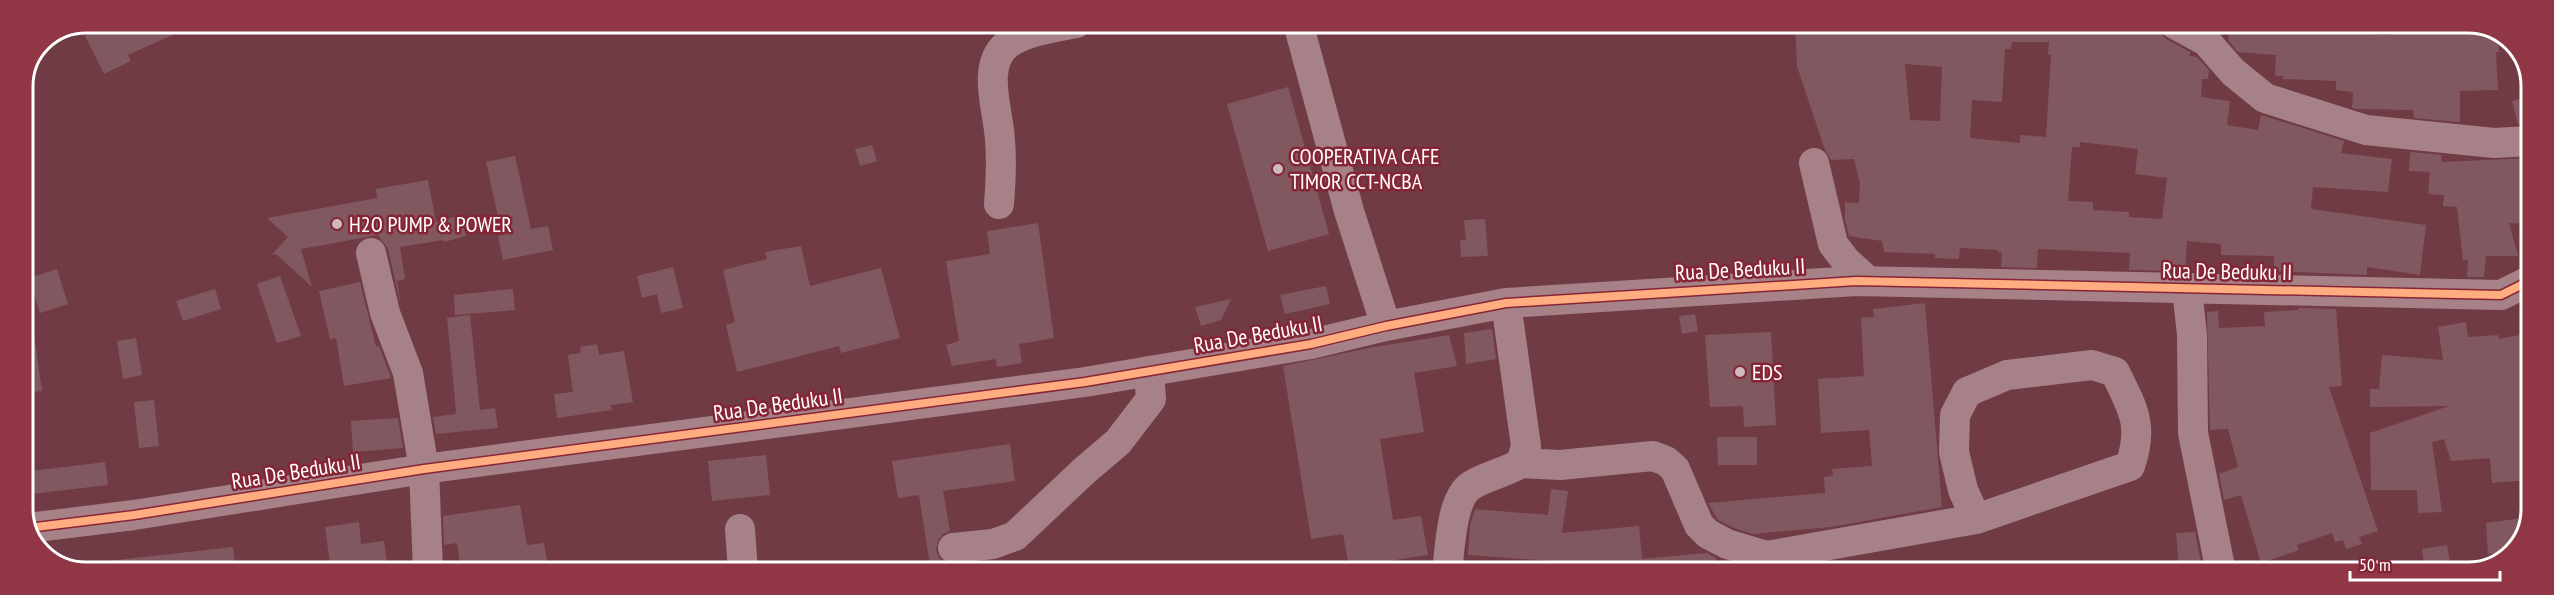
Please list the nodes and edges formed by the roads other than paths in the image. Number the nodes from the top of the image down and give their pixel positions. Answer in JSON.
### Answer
{"nodes":[{"id":1,"x":1040,"y":33,"type":"edge"},
{"id":2,"x":1301,"y":33,"type":"edge"},
{"id":3,"x":2191,"y":33,"type":"edge"},
{"id":4,"x":2521,"y":142,"type":"edge"},
{"id":5,"x":1814,"y":163,"type":"dead end"},
{"id":6,"x":999,"y":204,"type":"dead end"},
{"id":7,"x":371,"y":252,"type":"dead end"},
{"id":8,"x":1868,"y":281,"type":"junction"},
{"id":9,"x":2521,"y":285,"type":"edge"},
{"id":10,"x":2187,"y":289,"type":"junction"},
{"id":11,"x":1506,"y":303,"type":"junction"},
{"id":12,"x":1386,"y":326,"type":"junction"},
{"id":13,"x":1149,"y":371,"type":"junction"},
{"id":14,"x":1521,"y":464,"type":"junction"},
{"id":15,"x":424,"y":469,"type":"junction"},
{"id":16,"x":1976,"y":519,"type":"junction"},
{"id":17,"x":36,"y":527,"type":"edge"},
{"id":18,"x":740,"y":529,"type":"dead end"},
{"id":19,"x":953,"y":548,"type":"dead end"},
{"id":20,"x":1767,"y":556,"type":"junction"},
{"id":21,"x":428,"y":562,"type":"edge"},
{"id":22,"x":742,"y":562,"type":"edge"},
{"id":23,"x":1449,"y":562,"type":"edge"},
{"id":24,"x":1758,"y":562,"type":"edge"},
{"id":25,"x":2219,"y":562,"type":"edge"}],
"edges":[{"from":1,"to":6,"type":"street"},
{"from":2,"to":12,"type":"street"},
{"from":3,"to":4,"type":"street"},
{"from":5,"to":8,"type":"street"},
{"from":7,"to":15,"type":"street"},
{"from":8,"to":10,"type":"street","name":"Rua De Beduku II"},
{"from":8,"to":11,"type":"street","name":"Rua De Beduku II"},
{"from":9,"to":10,"type":"street","name":"Rua De Beduku II"},
{"from":10,"to":25,"type":"street"},
{"from":11,"to":12,"type":"street","name":"Rua De Beduku II"},
{"from":11,"to":14,"type":"street"},
{"from":12,"to":13,"type":"street","name":"Rua De Beduku II"},
{"from":13,"to":15,"type":"street","name":"Rua De Beduku II"},
{"from":13,"to":19,"type":"street"},
{"from":14,"to":20,"type":"street"},
{"from":14,"to":23,"type":"street"},
{"from":15,"to":17,"type":"street","name":"Rua De Beduku II"},
{"from":15,"to":21,"type":"street"},
{"from":16,"to":16,"type":"street"},
{"from":16,"to":20,"type":"street"},
{"from":18,"to":22,"type":"street"},
{"from":20,"to":24,"type":"street"}]}
